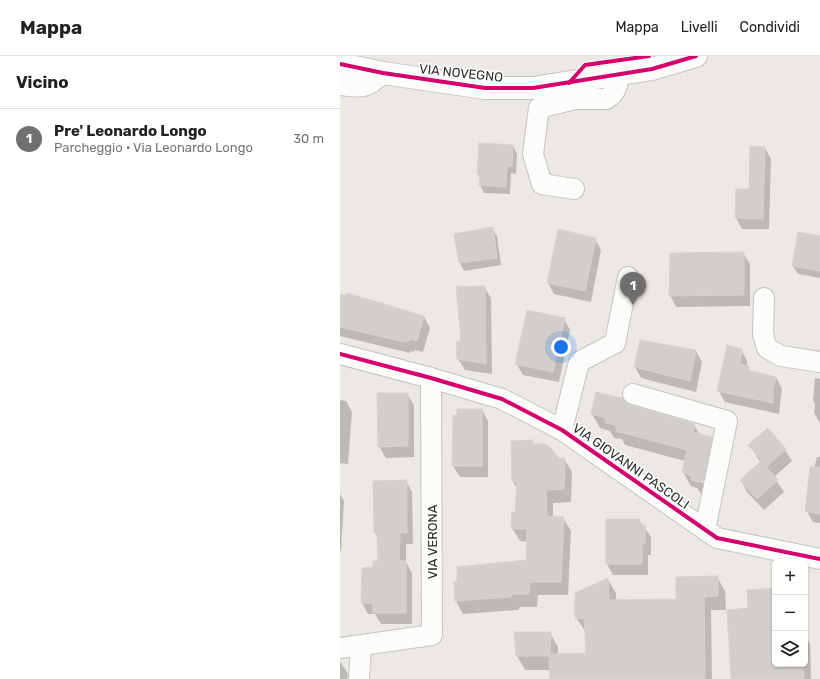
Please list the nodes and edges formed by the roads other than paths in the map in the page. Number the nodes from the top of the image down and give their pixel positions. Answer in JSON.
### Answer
{"nodes":[{"id":1,"x":696,"y":56,"type":"edge"},
{"id":2,"x":340,"y":64,"type":"edge"},
{"id":3,"x":383,"y":73,"type":"junction"},
{"id":4,"x":618,"y":75,"type":"junction"},
{"id":5,"x":340,"y":85,"type":"edge"},
{"id":6,"x":574,"y":189,"type":"dead end"},
{"id":7,"x":628,"y":277,"type":"dead end"},
{"id":8,"x":764,"y":298,"type":"dead end"},
{"id":9,"x":340,"y":354,"type":"edge"},
{"id":10,"x":820,"y":362,"type":"edge"},
{"id":11,"x":431,"y":378,"type":"junction"},
{"id":12,"x":633,"y":394,"type":"dead end"},
{"id":13,"x":562,"y":430,"type":"junction"},
{"id":14,"x":705,"y":530,"type":"junction"},
{"id":15,"x":820,"y":559,"type":"edge"},
{"id":16,"x":361,"y":646,"type":"junction"},
{"id":17,"x":340,"y":648,"type":"edge"},
{"id":18,"x":359,"y":679,"type":"edge"}],
"edges":[{"from":1,"to":4,"type":"street","name":"VIA NOVEGNO"},
{"from":2,"to":3,"type":"street","name":"VIA NOVEGNO"},
{"from":3,"to":4,"type":"street","name":"VIA NOVEGNO"},
{"from":3,"to":5,"type":"street"},
{"from":4,"to":6,"type":"street"},
{"from":7,"to":13,"type":"street"},
{"from":8,"to":10,"type":"street"},
{"from":9,"to":11,"type":"street","name":"VIA GIOVANNI PASCOLI"},
{"from":11,"to":13,"type":"street","name":"VIA GIOVANNI PASCOLI"},
{"from":11,"to":16,"type":"street","name":"VIA VERONA"},
{"from":12,"to":14,"type":"street"},
{"from":13,"to":14,"type":"street","name":"VIA GIOVANNI PASCOLI"},
{"from":14,"to":15,"type":"street","name":"VIA GIOVANNI PASCOLI"},
{"from":16,"to":17,"type":"street"},
{"from":16,"to":18,"type":"street"}]}
